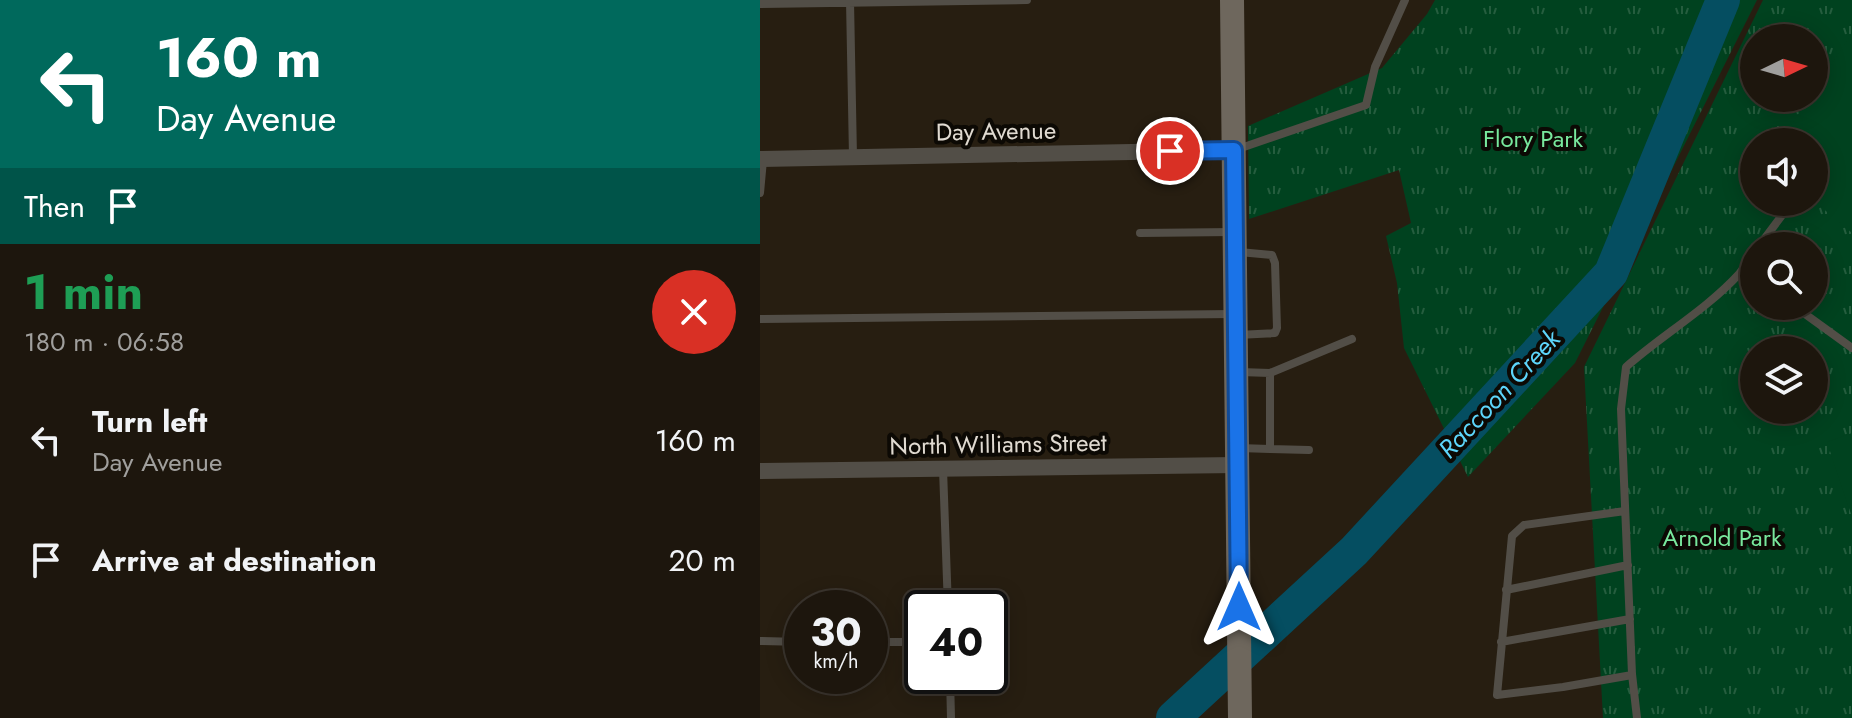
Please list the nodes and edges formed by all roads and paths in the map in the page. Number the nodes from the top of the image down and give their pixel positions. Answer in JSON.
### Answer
{"nodes":[{"id":1,"x":1027,"y":0,"type":"edge"},
{"id":2,"x":1232,"y":0,"type":"edge"},
{"id":3,"x":1405,"y":0,"type":"edge"},
{"id":4,"x":850,"y":1,"type":"edge"},
{"id":5,"x":760,"y":4,"type":"edge"},
{"id":6,"x":1234,"y":150,"type":"junction"},
{"id":7,"x":853,"y":157,"type":"junction"},
{"id":8,"x":761,"y":159,"type":"edge"},
{"id":9,"x":760,"y":193,"type":"edge"},
{"id":10,"x":1140,"y":233,"type":"dead end"},
{"id":11,"x":1234,"y":242,"type":"junction"},
{"id":12,"x":1739,"y":274,"type":"edge"},
{"id":13,"x":760,"y":319,"type":"edge"},
{"id":14,"x":1813,"y":320,"type":"edge"},
{"id":15,"x":1235,"y":324,"type":"junction"},
{"id":16,"x":1352,"y":339,"type":"dead end"},
{"id":17,"x":1852,"y":348,"type":"edge"},
{"id":18,"x":1236,"y":372,"type":"junction"},
{"id":19,"x":1270,"y":373,"type":"junction"},
{"id":20,"x":1270,"y":449,"type":"junction"},
{"id":21,"x":1309,"y":450,"type":"dead end"},
{"id":22,"x":1237,"y":456,"type":"junction"},
{"id":23,"x":943,"y":468,"type":"junction"},
{"id":24,"x":760,"y":471,"type":"edge"},
{"id":25,"x":1625,"y":511,"type":"junction"},
{"id":26,"x":1628,"y":565,"type":"junction"},
{"id":27,"x":947,"y":590,"type":"edge"},
{"id":28,"x":1506,"y":590,"type":"junction"},
{"id":29,"x":1630,"y":619,"type":"junction"},
{"id":30,"x":760,"y":641,"type":"edge"},
{"id":31,"x":784,"y":642,"type":"edge"},
{"id":32,"x":1501,"y":642,"type":"junction"},
{"id":33,"x":1632,"y":675,"type":"junction"},
{"id":34,"x":950,"y":694,"type":"edge"},
{"id":35,"x":951,"y":718,"type":"edge"},
{"id":36,"x":1240,"y":718,"type":"edge"},
{"id":37,"x":1637,"y":718,"type":"edge"}],
"edges":[{"from":1,"to":4,"type":"lane"},
{"from":2,"to":6,"type":"street"},
{"from":3,"to":6,"type":"lane"},
{"from":4,"to":5,"type":"lane"},
{"from":4,"to":7,"type":"lane"},
{"from":6,"to":7,"type":"street","name":"Day Avenue"},
{"from":6,"to":11,"type":"street"},
{"from":7,"to":8,"type":"street","name":"Day Avenue"},
{"from":8,"to":9,"type":"lane"},
{"from":10,"to":11,"type":"lane"},
{"from":11,"to":15,"type":"street"},
{"from":11,"to":15,"type":"lane"},
{"from":12,"to":25,"type":"lane"},
{"from":13,"to":15,"type":"lane"},
{"from":14,"to":17,"type":"lane"},
{"from":15,"to":18,"type":"street"},
{"from":16,"to":19,"type":"lane"},
{"from":18,"to":19,"type":"lane"},
{"from":18,"to":22,"type":"street"},
{"from":19,"to":20,"type":"lane"},
{"from":20,"to":21,"type":"lane"},
{"from":20,"to":22,"type":"lane"},
{"from":22,"to":23,"type":"street","name":"North Williams Street"},
{"from":22,"to":36,"type":"street"},
{"from":23,"to":24,"type":"street","name":"North Williams Street"},
{"from":23,"to":27,"type":"lane"},
{"from":25,"to":26,"type":"lane"},
{"from":25,"to":28,"type":"lane"},
{"from":26,"to":28,"type":"lane"},
{"from":26,"to":29,"type":"lane"},
{"from":28,"to":32,"type":"lane"},
{"from":29,"to":32,"type":"lane"},
{"from":29,"to":33,"type":"lane"},
{"from":30,"to":31,"type":"lane"},
{"from":32,"to":33,"type":"lane"},
{"from":33,"to":37,"type":"lane"},
{"from":34,"to":35,"type":"lane"}]}
